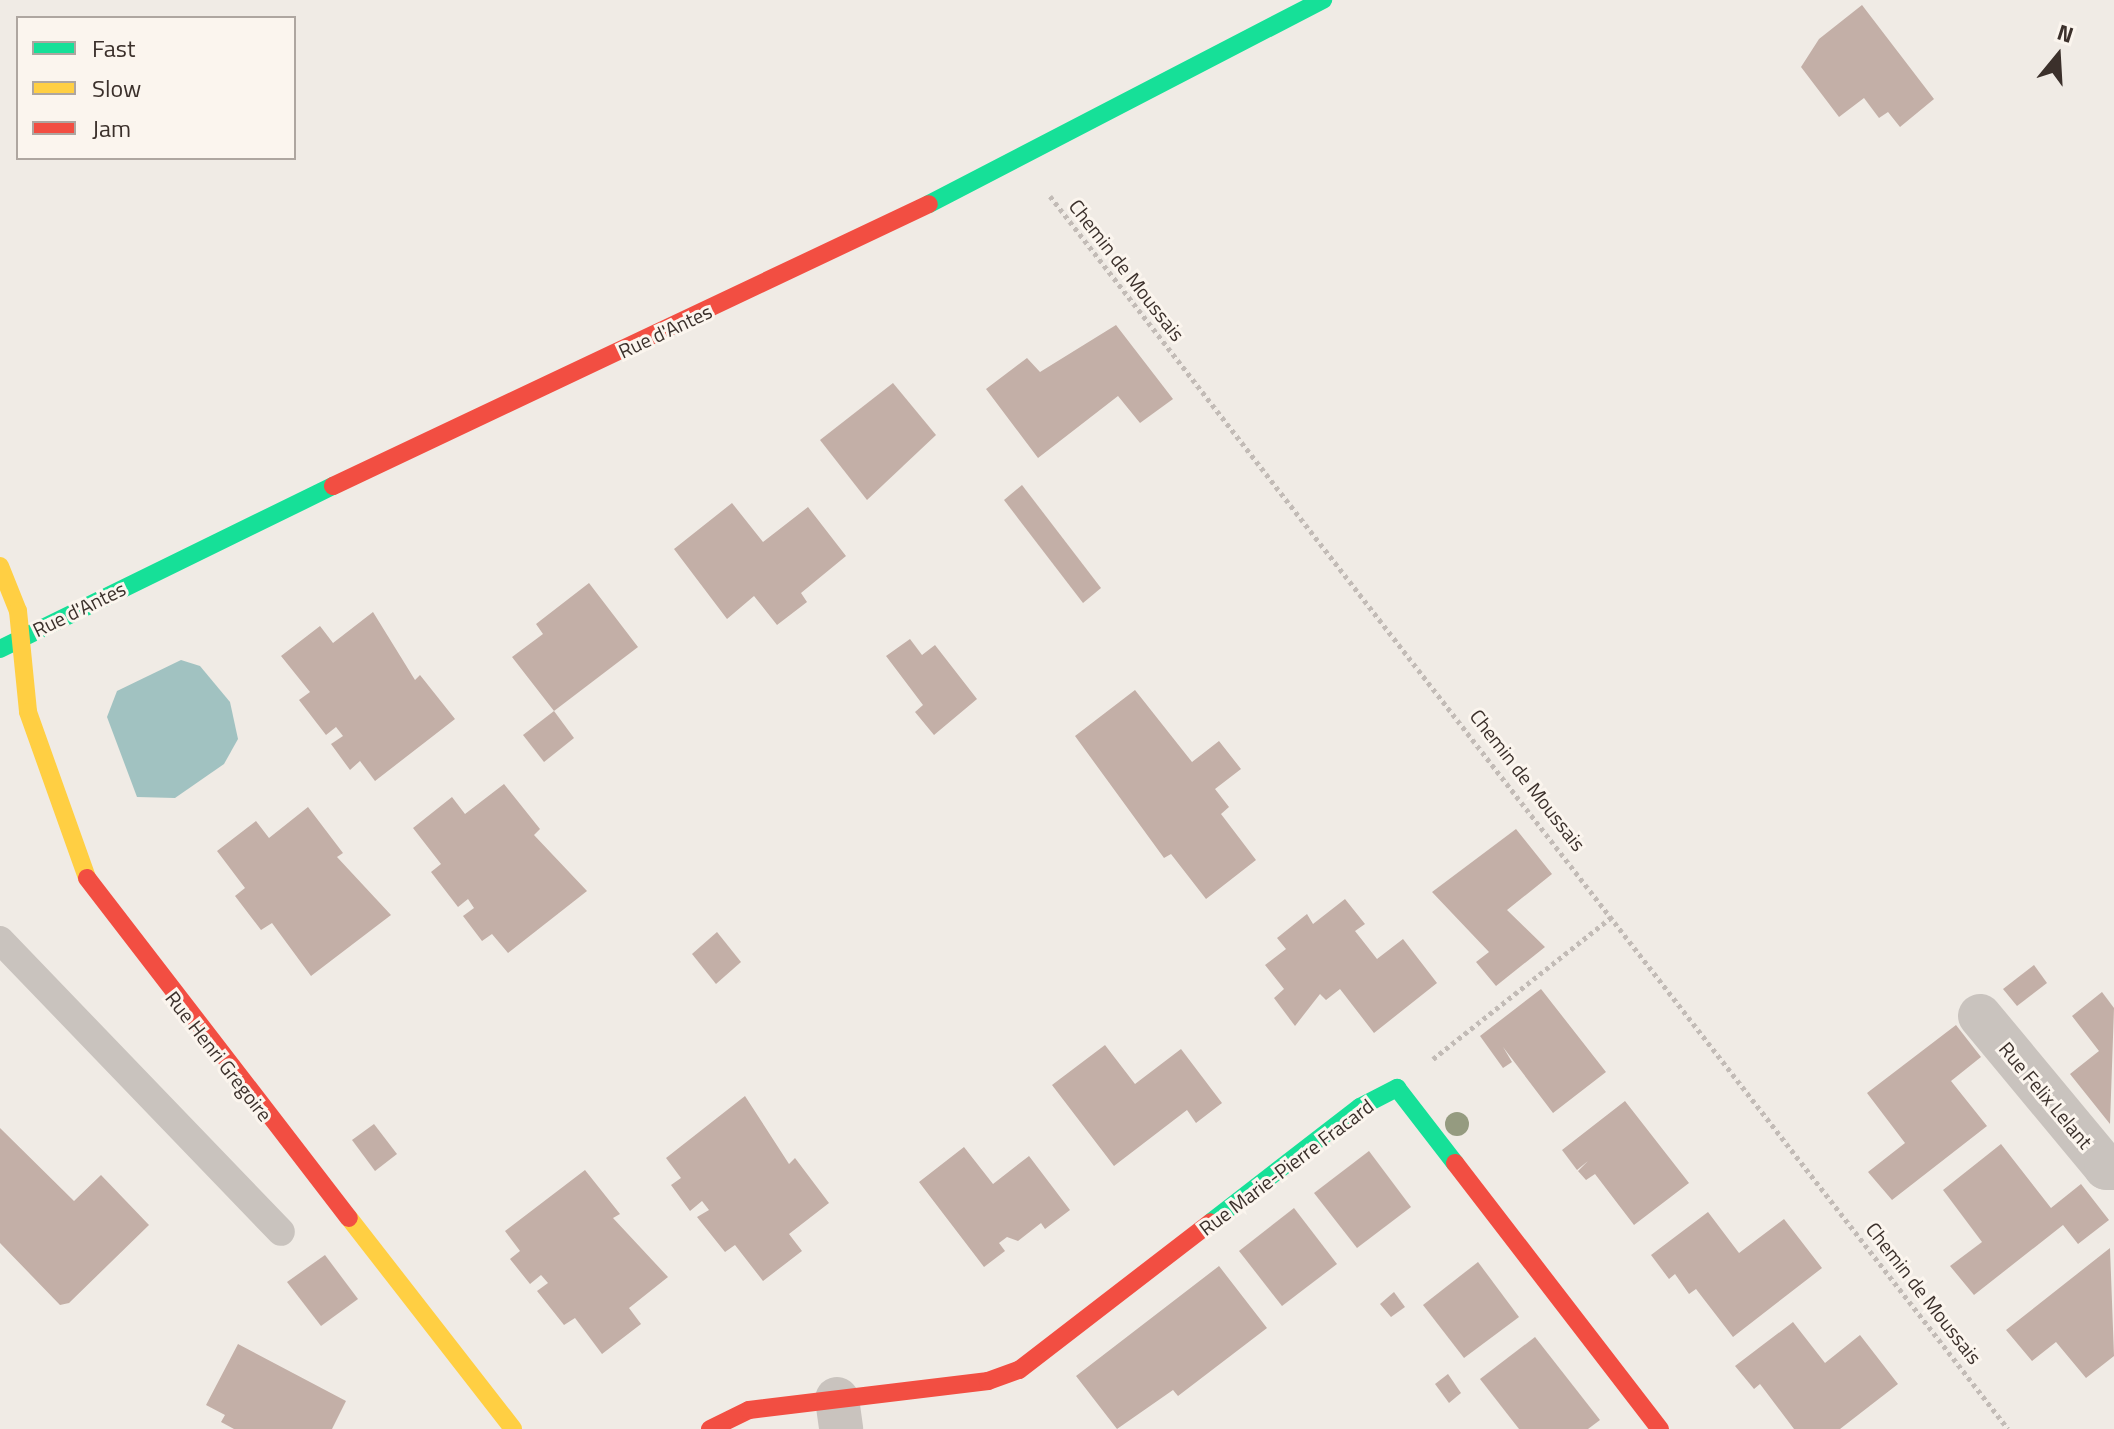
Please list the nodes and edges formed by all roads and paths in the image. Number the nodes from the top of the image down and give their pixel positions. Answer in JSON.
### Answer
{"nodes":[{"id":1,"x":1323,"y":0,"type":"edge"},
{"id":2,"x":1020,"y":152,"type":"junction"},
{"id":3,"x":0,"y":566,"type":"edge"},
{"id":4,"x":23,"y":637,"type":"junction"},
{"id":5,"x":0,"y":649,"type":"edge"},
{"id":6,"x":1614,"y":915,"type":"junction"},
{"id":7,"x":0,"y":940,"type":"edge"},
{"id":8,"x":1980,"y":1016,"type":"dead end"},
{"id":9,"x":1397,"y":1088,"type":"junction"},
{"id":10,"x":2114,"y":1168,"type":"edge"},
{"id":11,"x":281,"y":1232,"type":"dead end"},
{"id":12,"x":839,"y":1414,"type":"edge"},
{"id":13,"x":1654,"y":1427,"type":"edge"},
{"id":14,"x":513,"y":1429,"type":"edge"},
{"id":15,"x":710,"y":1429,"type":"edge"},
{"id":16,"x":2008,"y":1429,"type":"edge"}],
"edges":[{"from":1,"to":2,"type":"street","name":"Rue d'Antes"},
{"from":2,"to":4,"type":"street","name":"Rue d'Antes"},
{"from":2,"to":6,"type":"path","name":"Chemin de Moussais"},
{"from":3,"to":4,"type":"street"},
{"from":4,"to":5,"type":"street","name":"Rue d'Antes"},
{"from":4,"to":14,"type":"street","name":"Rue Henri Gregoire"},
{"from":6,"to":9,"type":"path"},
{"from":6,"to":16,"type":"path","name":"Chemin de Moussais"},
{"from":7,"to":11,"type":"lane"},
{"from":8,"to":10,"type":"street","name":"Rue Felix Lelant"},
{"from":9,"to":12,"type":"street","name":"Rue Marie-Pierre Fracard"},
{"from":9,"to":13,"type":"street"},
{"from":12,"to":15,"type":"street","name":"Rue Marie-Pierre Fracard"}]}
